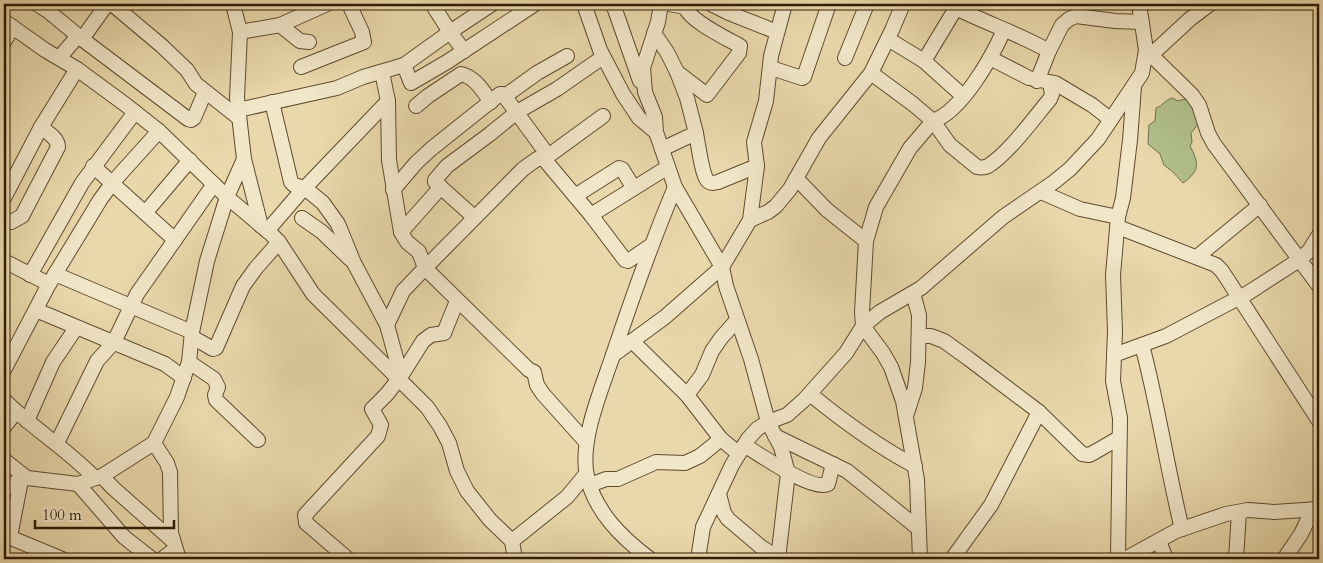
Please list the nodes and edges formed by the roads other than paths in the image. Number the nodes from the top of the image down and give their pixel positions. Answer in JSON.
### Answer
{"nodes":[{"id":1,"x":37,"y":4,"type":"edge"},
{"id":2,"x":108,"y":4,"type":"edge"},
{"id":3,"x":112,"y":4,"type":"edge"},
{"id":4,"x":233,"y":4,"type":"edge"},
{"id":5,"x":327,"y":4,"type":"edge"},
{"id":6,"x":349,"y":4,"type":"edge"},
{"id":7,"x":432,"y":4,"type":"edge"},
{"id":8,"x":535,"y":4,"type":"edge"},
{"id":9,"x":584,"y":4,"type":"edge"},
{"id":10,"x":613,"y":4,"type":"edge"},
{"id":11,"x":662,"y":4,"type":"edge"},
{"id":12,"x":669,"y":4,"type":"edge"},
{"id":13,"x":711,"y":4,"type":"edge"},
{"id":14,"x":785,"y":4,"type":"edge"},
{"id":15,"x":829,"y":4,"type":"edge"},
{"id":16,"x":867,"y":4,"type":"edge"},
{"id":17,"x":903,"y":4,"type":"edge"},
{"id":18,"x":1139,"y":4,"type":"edge"},
{"id":19,"x":1210,"y":4,"type":"edge"},
{"id":20,"x":956,"y":6,"type":"edge"},
{"id":21,"x":483,"y":7,"type":"edge"},
{"id":22,"x":517,"y":8,"type":"edge"},
{"id":23,"x":690,"y":8,"type":"edge"},
{"id":24,"x":1142,"y":22,"type":"junction"},
{"id":25,"x":8,"y":24,"type":"edge"},
{"id":26,"x":280,"y":25,"type":"junction"},
{"id":27,"x":1004,"y":30,"type":"junction"},
{"id":28,"x":240,"y":32,"type":"junction"},
{"id":29,"x":450,"y":32,"type":"junction"},
{"id":30,"x":776,"y":32,"type":"junction"},
{"id":31,"x":654,"y":33,"type":"junction"},
{"id":32,"x":80,"y":37,"type":"junction"},
{"id":33,"x":888,"y":39,"type":"junction"},
{"id":34,"x":4,"y":42,"type":"edge"},
{"id":35,"x":310,"y":42,"type":"dead end"},
{"id":36,"x":464,"y":51,"type":"junction"},
{"id":37,"x":1049,"y":51,"type":"junction"},
{"id":38,"x":1148,"y":52,"type":"junction"},
{"id":39,"x":567,"y":56,"type":"dead end"},
{"id":40,"x":604,"y":57,"type":"junction"},
{"id":41,"x":59,"y":58,"type":"junction"},
{"id":42,"x":845,"y":58,"type":"dead end"},
{"id":43,"x":990,"y":58,"type":"junction"},
{"id":44,"x":924,"y":61,"type":"junction"},
{"id":45,"x":404,"y":65,"type":"junction"},
{"id":46,"x":300,"y":67,"type":"dead end"},
{"id":47,"x":771,"y":68,"type":"junction"},
{"id":48,"x":77,"y":69,"type":"junction"},
{"id":49,"x":382,"y":72,"type":"junction"},
{"id":50,"x":677,"y":72,"type":"junction"},
{"id":51,"x":871,"y":73,"type":"junction"},
{"id":52,"x":1043,"y":82,"type":"junction"},
{"id":53,"x":1134,"y":87,"type":"junction"},
{"id":54,"x":205,"y":92,"type":"junction"},
{"id":55,"x":645,"y":92,"type":"junction"},
{"id":56,"x":505,"y":96,"type":"junction"},
{"id":57,"x":963,"y":96,"type":"junction"},
{"id":58,"x":388,"y":101,"type":"junction"},
{"id":59,"x":272,"y":102,"type":"junction"},
{"id":60,"x":491,"y":102,"type":"junction"},
{"id":61,"x":416,"y":106,"type":"dead end"},
{"id":62,"x":135,"y":112,"type":"junction"},
{"id":63,"x":517,"y":112,"type":"junction"},
{"id":64,"x":239,"y":114,"type":"junction"},
{"id":65,"x":603,"y":116,"type":"dead end"},
{"id":66,"x":1110,"y":119,"type":"junction"},
{"id":67,"x":933,"y":122,"type":"junction"},
{"id":68,"x":41,"y":127,"type":"junction"},
{"id":69,"x":159,"y":131,"type":"junction"},
{"id":70,"x":656,"y":132,"type":"junction"},
{"id":71,"x":696,"y":133,"type":"junction"},
{"id":72,"x":662,"y":149,"type":"junction"},
{"id":73,"x":544,"y":158,"type":"junction"},
{"id":74,"x":244,"y":159,"type":"junction"},
{"id":75,"x":190,"y":160,"type":"junction"},
{"id":76,"x":93,"y":166,"type":"junction"},
{"id":77,"x":757,"y":166,"type":"junction"},
{"id":78,"x":668,"y":167,"type":"junction"},
{"id":79,"x":796,"y":178,"type":"junction"},
{"id":80,"x":113,"y":182,"type":"junction"},
{"id":81,"x":214,"y":184,"type":"junction"},
{"id":82,"x":441,"y":187,"type":"junction"},
{"id":83,"x":634,"y":187,"type":"junction"},
{"id":84,"x":675,"y":187,"type":"junction"},
{"id":85,"x":305,"y":188,"type":"junction"},
{"id":86,"x":393,"y":190,"type":"junction"},
{"id":87,"x":1041,"y":192,"type":"junction"},
{"id":88,"x":575,"y":196,"type":"junction"},
{"id":89,"x":227,"y":197,"type":"junction"},
{"id":90,"x":4,"y":198,"type":"edge"},
{"id":91,"x":1260,"y":205,"type":"junction"},
{"id":92,"x":146,"y":212,"type":"junction"},
{"id":93,"x":591,"y":215,"type":"junction"},
{"id":94,"x":474,"y":217,"type":"junction"},
{"id":95,"x":302,"y":218,"type":"dead end"},
{"id":96,"x":4,"y":220,"type":"edge"},
{"id":97,"x":750,"y":220,"type":"junction"},
{"id":98,"x":1118,"y":222,"type":"junction"},
{"id":99,"x":264,"y":228,"type":"junction"},
{"id":100,"x":401,"y":232,"type":"junction"},
{"id":101,"x":1319,"y":235,"type":"edge"},
{"id":102,"x":176,"y":240,"type":"junction"},
{"id":103,"x":866,"y":241,"type":"junction"},
{"id":104,"x":279,"y":242,"type":"junction"},
{"id":105,"x":650,"y":246,"type":"junction"},
{"id":106,"x":1197,"y":257,"type":"junction"},
{"id":107,"x":1299,"y":260,"type":"junction"},
{"id":108,"x":4,"y":261,"type":"edge"},
{"id":109,"x":354,"y":263,"type":"junction"},
{"id":110,"x":722,"y":267,"type":"junction"},
{"id":111,"x":425,"y":268,"type":"junction"},
{"id":112,"x":30,"y":275,"type":"junction"},
{"id":113,"x":52,"y":280,"type":"junction"},
{"id":114,"x":1319,"y":286,"type":"edge"},
{"id":115,"x":912,"y":293,"type":"junction"},
{"id":116,"x":1240,"y":297,"type":"junction"},
{"id":117,"x":457,"y":301,"type":"junction"},
{"id":118,"x":131,"y":307,"type":"junction"},
{"id":119,"x":36,"y":310,"type":"junction"},
{"id":120,"x":738,"y":320,"type":"junction"},
{"id":121,"x":387,"y":325,"type":"junction"},
{"id":122,"x":863,"y":326,"type":"junction"},
{"id":123,"x":76,"y":328,"type":"junction"},
{"id":124,"x":192,"y":335,"type":"junction"},
{"id":125,"x":920,"y":336,"type":"junction"},
{"id":126,"x":632,"y":341,"type":"junction"},
{"id":127,"x":114,"y":342,"type":"junction"},
{"id":128,"x":1142,"y":345,"type":"junction"},
{"id":129,"x":613,"y":355,"type":"junction"},
{"id":130,"x":1114,"y":355,"type":"junction"},
{"id":131,"x":190,"y":362,"type":"junction"},
{"id":132,"x":4,"y":370,"type":"edge"},
{"id":133,"x":184,"y":378,"type":"junction"},
{"id":134,"x":401,"y":378,"type":"junction"},
{"id":135,"x":810,"y":394,"type":"junction"},
{"id":136,"x":687,"y":395,"type":"junction"},
{"id":137,"x":4,"y":400,"type":"edge"},
{"id":138,"x":1039,"y":412,"type":"junction"},
{"id":139,"x":21,"y":416,"type":"junction"},
{"id":140,"x":906,"y":416,"type":"junction"},
{"id":141,"x":1319,"y":421,"type":"edge"},
{"id":142,"x":768,"y":422,"type":"junction"},
{"id":143,"x":4,"y":427,"type":"edge"},
{"id":144,"x":774,"y":436,"type":"junction"},
{"id":145,"x":1119,"y":438,"type":"junction"},
{"id":146,"x":258,"y":440,"type":"dead end"},
{"id":147,"x":721,"y":440,"type":"junction"},
{"id":148,"x":586,"y":442,"type":"junction"},
{"id":149,"x":57,"y":443,"type":"junction"},
{"id":150,"x":154,"y":444,"type":"junction"},
{"id":151,"x":741,"y":449,"type":"junction"},
{"id":152,"x":4,"y":460,"type":"edge"},
{"id":153,"x":833,"y":464,"type":"junction"},
{"id":154,"x":915,"y":466,"type":"junction"},
{"id":155,"x":788,"y":472,"type":"junction"},
{"id":156,"x":99,"y":477,"type":"junction"},
{"id":157,"x":24,"y":479,"type":"junction"},
{"id":158,"x":588,"y":480,"type":"junction"},
{"id":159,"x":78,"y":484,"type":"junction"},
{"id":160,"x":4,"y":490,"type":"edge"},
{"id":161,"x":719,"y":494,"type":"junction"},
{"id":162,"x":1316,"y":509,"type":"edge"},
{"id":163,"x":1239,"y":512,"type":"junction"},
{"id":164,"x":918,"y":528,"type":"junction"},
{"id":165,"x":1182,"y":529,"type":"junction"},
{"id":166,"x":7,"y":536,"type":"edge"},
{"id":167,"x":512,"y":541,"type":"junction"},
{"id":168,"x":1159,"y":541,"type":"junction"},
{"id":169,"x":176,"y":550,"type":"edge"},
{"id":170,"x":62,"y":559,"type":"edge"},
{"id":171,"x":152,"y":559,"type":"edge"},
{"id":172,"x":162,"y":559,"type":"edge"},
{"id":173,"x":348,"y":559,"type":"edge"},
{"id":174,"x":515,"y":559,"type":"edge"},
{"id":175,"x":650,"y":559,"type":"edge"},
{"id":176,"x":698,"y":559,"type":"edge"},
{"id":177,"x":779,"y":559,"type":"edge"},
{"id":178,"x":920,"y":559,"type":"edge"},
{"id":179,"x":952,"y":559,"type":"edge"},
{"id":180,"x":1118,"y":559,"type":"edge"},
{"id":181,"x":1125,"y":559,"type":"edge"},
{"id":182,"x":1166,"y":559,"type":"edge"},
{"id":183,"x":1236,"y":559,"type":"edge"},
{"id":184,"x":1284,"y":559,"type":"edge"}],
"edges":[{"from":1,"to":32,"type":"street"},
{"from":2,"to":32,"type":"street"},
{"from":3,"to":54,"type":"street"},
{"from":4,"to":28,"type":"street"},
{"from":5,"to":26,"type":"street"},
{"from":6,"to":46,"type":"street"},
{"from":7,"to":29,"type":"street"},
{"from":8,"to":22,"type":"street"},
{"from":9,"to":40,"type":"street"},
{"from":10,"to":55,"type":"street"},
{"from":11,"to":31,"type":"street"},
{"from":12,"to":23,"type":"street"},
{"from":13,"to":30,"type":"street"},
{"from":14,"to":30,"type":"street"},
{"from":15,"to":47,"type":"street"},
{"from":16,"to":42,"type":"street"},
{"from":17,"to":33,"type":"street"},
{"from":18,"to":24,"type":"street"},
{"from":19,"to":38,"type":"street"},
{"from":20,"to":27,"type":"street"},
{"from":20,"to":44,"type":"street"},
{"from":21,"to":29,"type":"street"},
{"from":22,"to":36,"type":"street"},
{"from":23,"to":50,"type":"street"},
{"from":24,"to":37,"type":"street"},
{"from":24,"to":38,"type":"street"},
{"from":25,"to":34,"type":"street"},
{"from":25,"to":41,"type":"street"},
{"from":26,"to":28,"type":"street"},
{"from":26,"to":35,"type":"street"},
{"from":27,"to":37,"type":"street"},
{"from":27,"to":43,"type":"street"},
{"from":28,"to":64,"type":"street"},
{"from":29,"to":36,"type":"street"},
{"from":29,"to":45,"type":"street"},
{"from":30,"to":47,"type":"street"},
{"from":31,"to":50,"type":"street"},
{"from":31,"to":55,"type":"street"},
{"from":32,"to":41,"type":"street"},
{"from":32,"to":54,"type":"street"},
{"from":33,"to":44,"type":"street"},
{"from":33,"to":51,"type":"street"},
{"from":36,"to":45,"type":"street"},
{"from":37,"to":52,"type":"street"},
{"from":38,"to":53,"type":"street"},
{"from":38,"to":91,"type":"street"},
{"from":39,"to":56,"type":"street"},
{"from":40,"to":63,"type":"street"},
{"from":40,"to":70,"type":"street"},
{"from":41,"to":48,"type":"street"},
{"from":43,"to":52,"type":"street"},
{"from":43,"to":57,"type":"street"},
{"from":44,"to":57,"type":"street"},
{"from":45,"to":49,"type":"street"},
{"from":47,"to":77,"type":"street"},
{"from":48,"to":62,"type":"street"},
{"from":48,"to":68,"type":"street"},
{"from":49,"to":58,"type":"street"},
{"from":49,"to":59,"type":"street"},
{"from":50,"to":71,"type":"street"},
{"from":51,"to":67,"type":"street"},
{"from":51,"to":79,"type":"street"},
{"from":52,"to":66,"type":"street"},
{"from":52,"to":67,"type":"street"},
{"from":53,"to":66,"type":"street"},
{"from":53,"to":98,"type":"street"},
{"from":54,"to":64,"type":"street"},
{"from":55,"to":70,"type":"street"},
{"from":56,"to":60,"type":"street"},
{"from":56,"to":63,"type":"street"},
{"from":57,"to":67,"type":"street"},
{"from":58,"to":85,"type":"street"},
{"from":58,"to":86,"type":"street"},
{"from":59,"to":64,"type":"street"},
{"from":59,"to":85,"type":"street"},
{"from":60,"to":61,"type":"street"},
{"from":60,"to":86,"type":"street"},
{"from":62,"to":69,"type":"street"},
{"from":62,"to":76,"type":"street"},
{"from":63,"to":73,"type":"street"},
{"from":63,"to":82,"type":"street"},
{"from":64,"to":74,"type":"street"},
{"from":65,"to":73,"type":"street"},
{"from":66,"to":87,"type":"street"},
{"from":67,"to":103,"type":"street"},
{"from":68,"to":90,"type":"street"},
{"from":68,"to":96,"type":"street"},
{"from":69,"to":75,"type":"street"},
{"from":69,"to":80,"type":"street"},
{"from":70,"to":72,"type":"street"},
{"from":71,"to":72,"type":"street"},
{"from":71,"to":77,"type":"street"},
{"from":72,"to":78,"type":"street"},
{"from":73,"to":88,"type":"street"},
{"from":73,"to":94,"type":"street"},
{"from":74,"to":89,"type":"street"},
{"from":74,"to":99,"type":"street"},
{"from":75,"to":81,"type":"street"},
{"from":75,"to":92,"type":"street"},
{"from":76,"to":80,"type":"street"},
{"from":76,"to":112,"type":"street"},
{"from":77,"to":97,"type":"street"},
{"from":78,"to":83,"type":"street"},
{"from":78,"to":84,"type":"street"},
{"from":79,"to":97,"type":"street"},
{"from":79,"to":103,"type":"street"},
{"from":80,"to":92,"type":"street"},
{"from":80,"to":113,"type":"street"},
{"from":81,"to":89,"type":"street"},
{"from":81,"to":102,"type":"street"},
{"from":82,"to":94,"type":"street"},
{"from":82,"to":100,"type":"street"},
{"from":83,"to":88,"type":"street"},
{"from":83,"to":93,"type":"street"},
{"from":84,"to":105,"type":"street"},
{"from":84,"to":110,"type":"street"},
{"from":85,"to":99,"type":"street"},
{"from":85,"to":109,"type":"street"},
{"from":86,"to":100,"type":"street"},
{"from":87,"to":98,"type":"street"},
{"from":87,"to":115,"type":"street"},
{"from":88,"to":93,"type":"street"},
{"from":89,"to":99,"type":"street"},
{"from":89,"to":124,"type":"street"},
{"from":91,"to":106,"type":"street"},
{"from":91,"to":107,"type":"street"},
{"from":92,"to":102,"type":"street"},
{"from":93,"to":105,"type":"street"},
{"from":94,"to":111,"type":"street"},
{"from":95,"to":109,"type":"street"},
{"from":97,"to":110,"type":"street"},
{"from":98,"to":106,"type":"street"},
{"from":98,"to":130,"type":"street"},
{"from":99,"to":104,"type":"street"},
{"from":100,"to":111,"type":"street"},
{"from":101,"to":107,"type":"street"},
{"from":102,"to":118,"type":"street"},
{"from":103,"to":122,"type":"street"},
{"from":104,"to":124,"type":"street"},
{"from":104,"to":134,"type":"street"},
{"from":105,"to":129,"type":"street"},
{"from":106,"to":116,"type":"street"},
{"from":107,"to":114,"type":"street"},
{"from":107,"to":116,"type":"street"},
{"from":108,"to":112,"type":"street"},
{"from":109,"to":121,"type":"street"},
{"from":110,"to":120,"type":"street"},
{"from":110,"to":126,"type":"street"},
{"from":111,"to":117,"type":"street"},
{"from":111,"to":121,"type":"street"},
{"from":112,"to":113,"type":"street"},
{"from":113,"to":118,"type":"street"},
{"from":113,"to":119,"type":"street"},
{"from":115,"to":122,"type":"street"},
{"from":115,"to":125,"type":"street"},
{"from":116,"to":128,"type":"street"},
{"from":116,"to":141,"type":"street"},
{"from":117,"to":134,"type":"street"},
{"from":117,"to":148,"type":"street"},
{"from":118,"to":124,"type":"street"},
{"from":118,"to":127,"type":"street"},
{"from":119,"to":123,"type":"street"},
{"from":119,"to":132,"type":"street"},
{"from":120,"to":136,"type":"street"},
{"from":120,"to":142,"type":"street"},
{"from":121,"to":134,"type":"street"},
{"from":122,"to":135,"type":"street"},
{"from":122,"to":140,"type":"street"},
{"from":123,"to":127,"type":"street"},
{"from":123,"to":139,"type":"street"},
{"from":124,"to":131,"type":"street"},
{"from":125,"to":138,"type":"street"},
{"from":125,"to":140,"type":"street"},
{"from":126,"to":129,"type":"street"},
{"from":126,"to":136,"type":"street"},
{"from":127,"to":133,"type":"street"},
{"from":127,"to":149,"type":"street"},
{"from":128,"to":130,"type":"street"},
{"from":128,"to":165,"type":"street"},
{"from":129,"to":148,"type":"street"},
{"from":130,"to":145,"type":"street"},
{"from":131,"to":133,"type":"street"},
{"from":131,"to":146,"type":"street"},
{"from":133,"to":150,"type":"street"},
{"from":134,"to":167,"type":"street"},
{"from":134,"to":173,"type":"street"},
{"from":135,"to":142,"type":"street"},
{"from":135,"to":154,"type":"street"},
{"from":136,"to":147,"type":"street"},
{"from":137,"to":139,"type":"street"},
{"from":138,"to":145,"type":"street"},
{"from":138,"to":179,"type":"street"},
{"from":139,"to":143,"type":"street"},
{"from":139,"to":149,"type":"street"},
{"from":140,"to":154,"type":"street"},
{"from":142,"to":144,"type":"street"},
{"from":142,"to":151,"type":"street"},
{"from":144,"to":153,"type":"street"},
{"from":144,"to":155,"type":"street"},
{"from":145,"to":180,"type":"street"},
{"from":147,"to":151,"type":"street"},
{"from":147,"to":158,"type":"street"},
{"from":148,"to":158,"type":"street"},
{"from":149,"to":156,"type":"street"},
{"from":150,"to":156,"type":"street"},
{"from":150,"to":169,"type":"street"},
{"from":151,"to":155,"type":"street"},
{"from":151,"to":161,"type":"street"},
{"from":152,"to":157,"type":"street"},
{"from":153,"to":155,"type":"street"},
{"from":153,"to":164,"type":"street"},
{"from":154,"to":164,"type":"street"},
{"from":155,"to":177,"type":"street"},
{"from":156,"to":159,"type":"street"},
{"from":156,"to":169,"type":"street"},
{"from":157,"to":159,"type":"street"},
{"from":157,"to":160,"type":"street"},
{"from":157,"to":166,"type":"street"},
{"from":158,"to":167,"type":"street"},
{"from":158,"to":175,"type":"street"},
{"from":159,"to":171,"type":"street"},
{"from":161,"to":176,"type":"street"},
{"from":161,"to":177,"type":"street"},
{"from":162,"to":163,"type":"street"},
{"from":162,"to":184,"type":"street"},
{"from":163,"to":165,"type":"street"},
{"from":163,"to":183,"type":"street"},
{"from":164,"to":178,"type":"street"},
{"from":165,"to":168,"type":"street"},
{"from":166,"to":170,"type":"street"},
{"from":167,"to":174,"type":"street"},
{"from":168,"to":181,"type":"street"},
{"from":168,"to":182,"type":"street"},
{"from":169,"to":172,"type":"street"}]}
